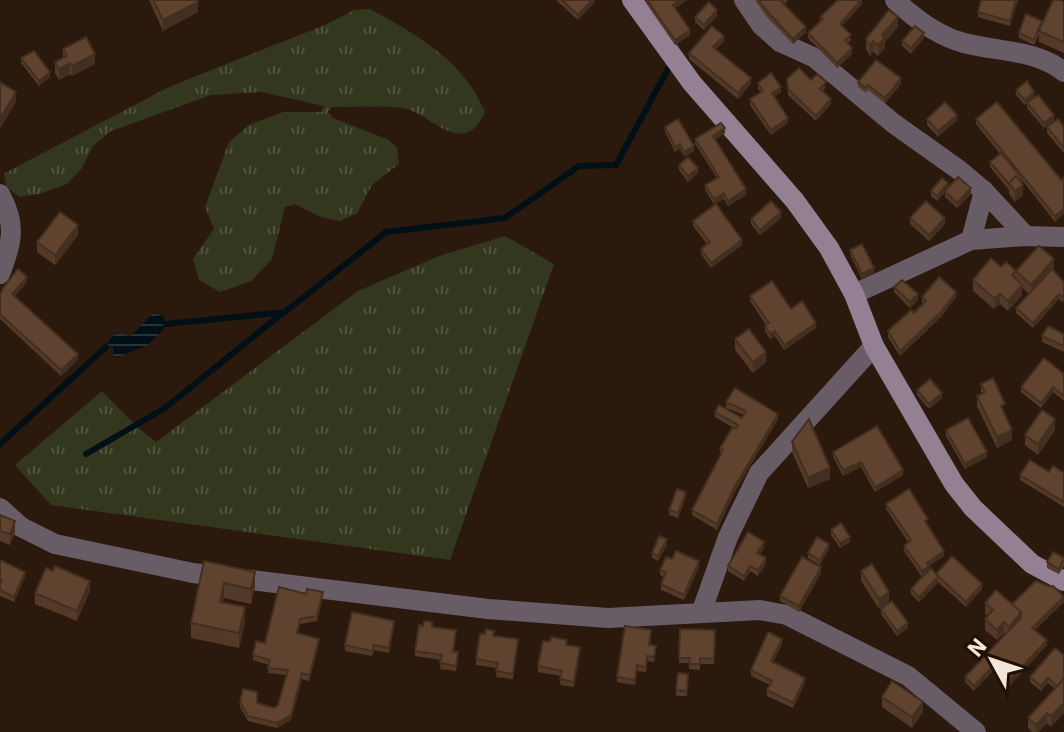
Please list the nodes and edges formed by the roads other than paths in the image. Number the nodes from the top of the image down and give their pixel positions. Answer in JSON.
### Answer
{"nodes":[{"id":1,"x":632,"y":0,"type":"edge"},
{"id":2,"x":744,"y":0,"type":"edge"},
{"id":3,"x":895,"y":0,"type":"edge"},
{"id":4,"x":1064,"y":72,"type":"edge"},
{"id":5,"x":984,"y":191,"type":"junction"},
{"id":6,"x":0,"y":194,"type":"edge"},
{"id":7,"x":1026,"y":236,"type":"junction"},
{"id":8,"x":1064,"y":237,"type":"edge"},
{"id":9,"x":971,"y":240,"type":"junction"},
{"id":10,"x":0,"y":274,"type":"edge"},
{"id":11,"x":854,"y":294,"type":"junction"},
{"id":12,"x":874,"y":346,"type":"junction"},
{"id":13,"x":0,"y":508,"type":"edge"},
{"id":14,"x":1064,"y":581,"type":"edge"},
{"id":15,"x":701,"y":613,"type":"junction"},
{"id":16,"x":974,"y":731,"type":"edge"}],
"edges":[{"from":1,"to":11,"type":"street"},
{"from":2,"to":5,"type":"street"},
{"from":3,"to":4,"type":"street"},
{"from":5,"to":7,"type":"street"},
{"from":5,"to":9,"type":"street"},
{"from":6,"to":10,"type":"street"},
{"from":7,"to":8,"type":"street"},
{"from":7,"to":9,"type":"street"},
{"from":9,"to":11,"type":"street"},
{"from":11,"to":12,"type":"street"},
{"from":12,"to":14,"type":"street"},
{"from":12,"to":15,"type":"street"},
{"from":13,"to":15,"type":"street"},
{"from":15,"to":16,"type":"street"}]}
